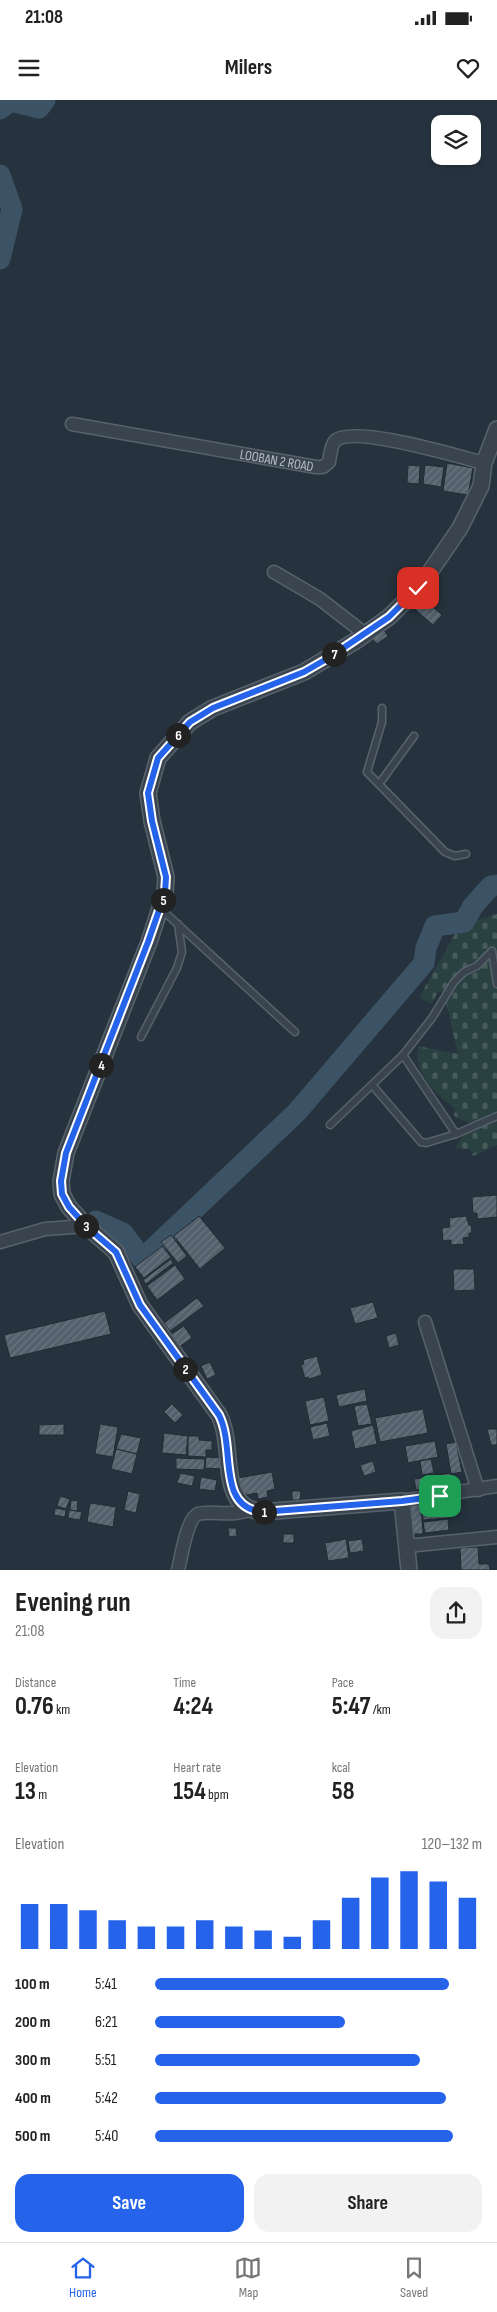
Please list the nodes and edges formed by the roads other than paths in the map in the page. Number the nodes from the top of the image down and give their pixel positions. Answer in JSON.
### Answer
{"nodes":[{"id":1,"x":72,"y":424,"type":"dead end"},
{"id":2,"x":497,"y":429,"type":"edge"},
{"id":3,"x":484,"y":464,"type":"junction"},
{"id":4,"x":274,"y":572,"type":"dead end"},
{"id":5,"x":365,"y":634,"type":"junction"},
{"id":6,"x":382,"y":708,"type":"dead end"},
{"id":7,"x":414,"y":736,"type":"dead end"},
{"id":8,"x":382,"y":780,"type":"dead end"},
{"id":9,"x":466,"y":854,"type":"dead end"},
{"id":10,"x":161,"y":909,"type":"junction"},
{"id":11,"x":178,"y":924,"type":"junction"},
{"id":12,"x":497,"y":984,"type":"edge"},
{"id":13,"x":295,"y":1032,"type":"dead end"},
{"id":14,"x":141,"y":1038,"type":"dead end"},
{"id":15,"x":403,"y":1055,"type":"junction"},
{"id":16,"x":373,"y":1086,"type":"junction"},
{"id":17,"x":497,"y":1116,"type":"edge"},
{"id":18,"x":330,"y":1125,"type":"dead end"},
{"id":19,"x":456,"y":1134,"type":"junction"},
{"id":20,"x":86,"y":1226,"type":"junction"},
{"id":21,"x":0,"y":1242,"type":"edge"},
{"id":22,"x":425,"y":1322,"type":"dead end"},
{"id":23,"x":497,"y":1486,"type":"edge"},
{"id":24,"x":478,"y":1490,"type":"junction"},
{"id":25,"x":402,"y":1501,"type":"junction"},
{"id":26,"x":249,"y":1510,"type":"junction"},
{"id":27,"x":497,"y":1537,"type":"edge"},
{"id":28,"x":407,"y":1546,"type":"junction"},
{"id":29,"x":178,"y":1570,"type":"edge"},
{"id":30,"x":409,"y":1570,"type":"edge"}],
"edges":[{"from":1,"to":3,"type":"street","name":"LOOBAN 2 ROAD"},
{"from":2,"to":3,"type":"street"},
{"from":3,"to":5,"type":"street"},
{"from":4,"to":5,"type":"street"},
{"from":5,"to":10,"type":"street"},
{"from":6,"to":9,"type":"lane"},
{"from":7,"to":8,"type":"lane"},
{"from":10,"to":11,"type":"lane"},
{"from":10,"to":20,"type":"street"},
{"from":11,"to":13,"type":"lane"},
{"from":11,"to":14,"type":"lane"},
{"from":12,"to":15,"type":"lane"},
{"from":15,"to":16,"type":"lane"},
{"from":15,"to":19,"type":"lane"},
{"from":16,"to":18,"type":"lane"},
{"from":16,"to":19,"type":"lane"},
{"from":17,"to":19,"type":"lane"},
{"from":20,"to":21,"type":"street"},
{"from":20,"to":26,"type":"street"},
{"from":22,"to":24,"type":"street"},
{"from":23,"to":24,"type":"street"},
{"from":24,"to":25,"type":"street"},
{"from":25,"to":26,"type":"street"},
{"from":25,"to":28,"type":"street"},
{"from":26,"to":29,"type":"street"},
{"from":27,"to":28,"type":"street"},
{"from":28,"to":30,"type":"street"}]}
